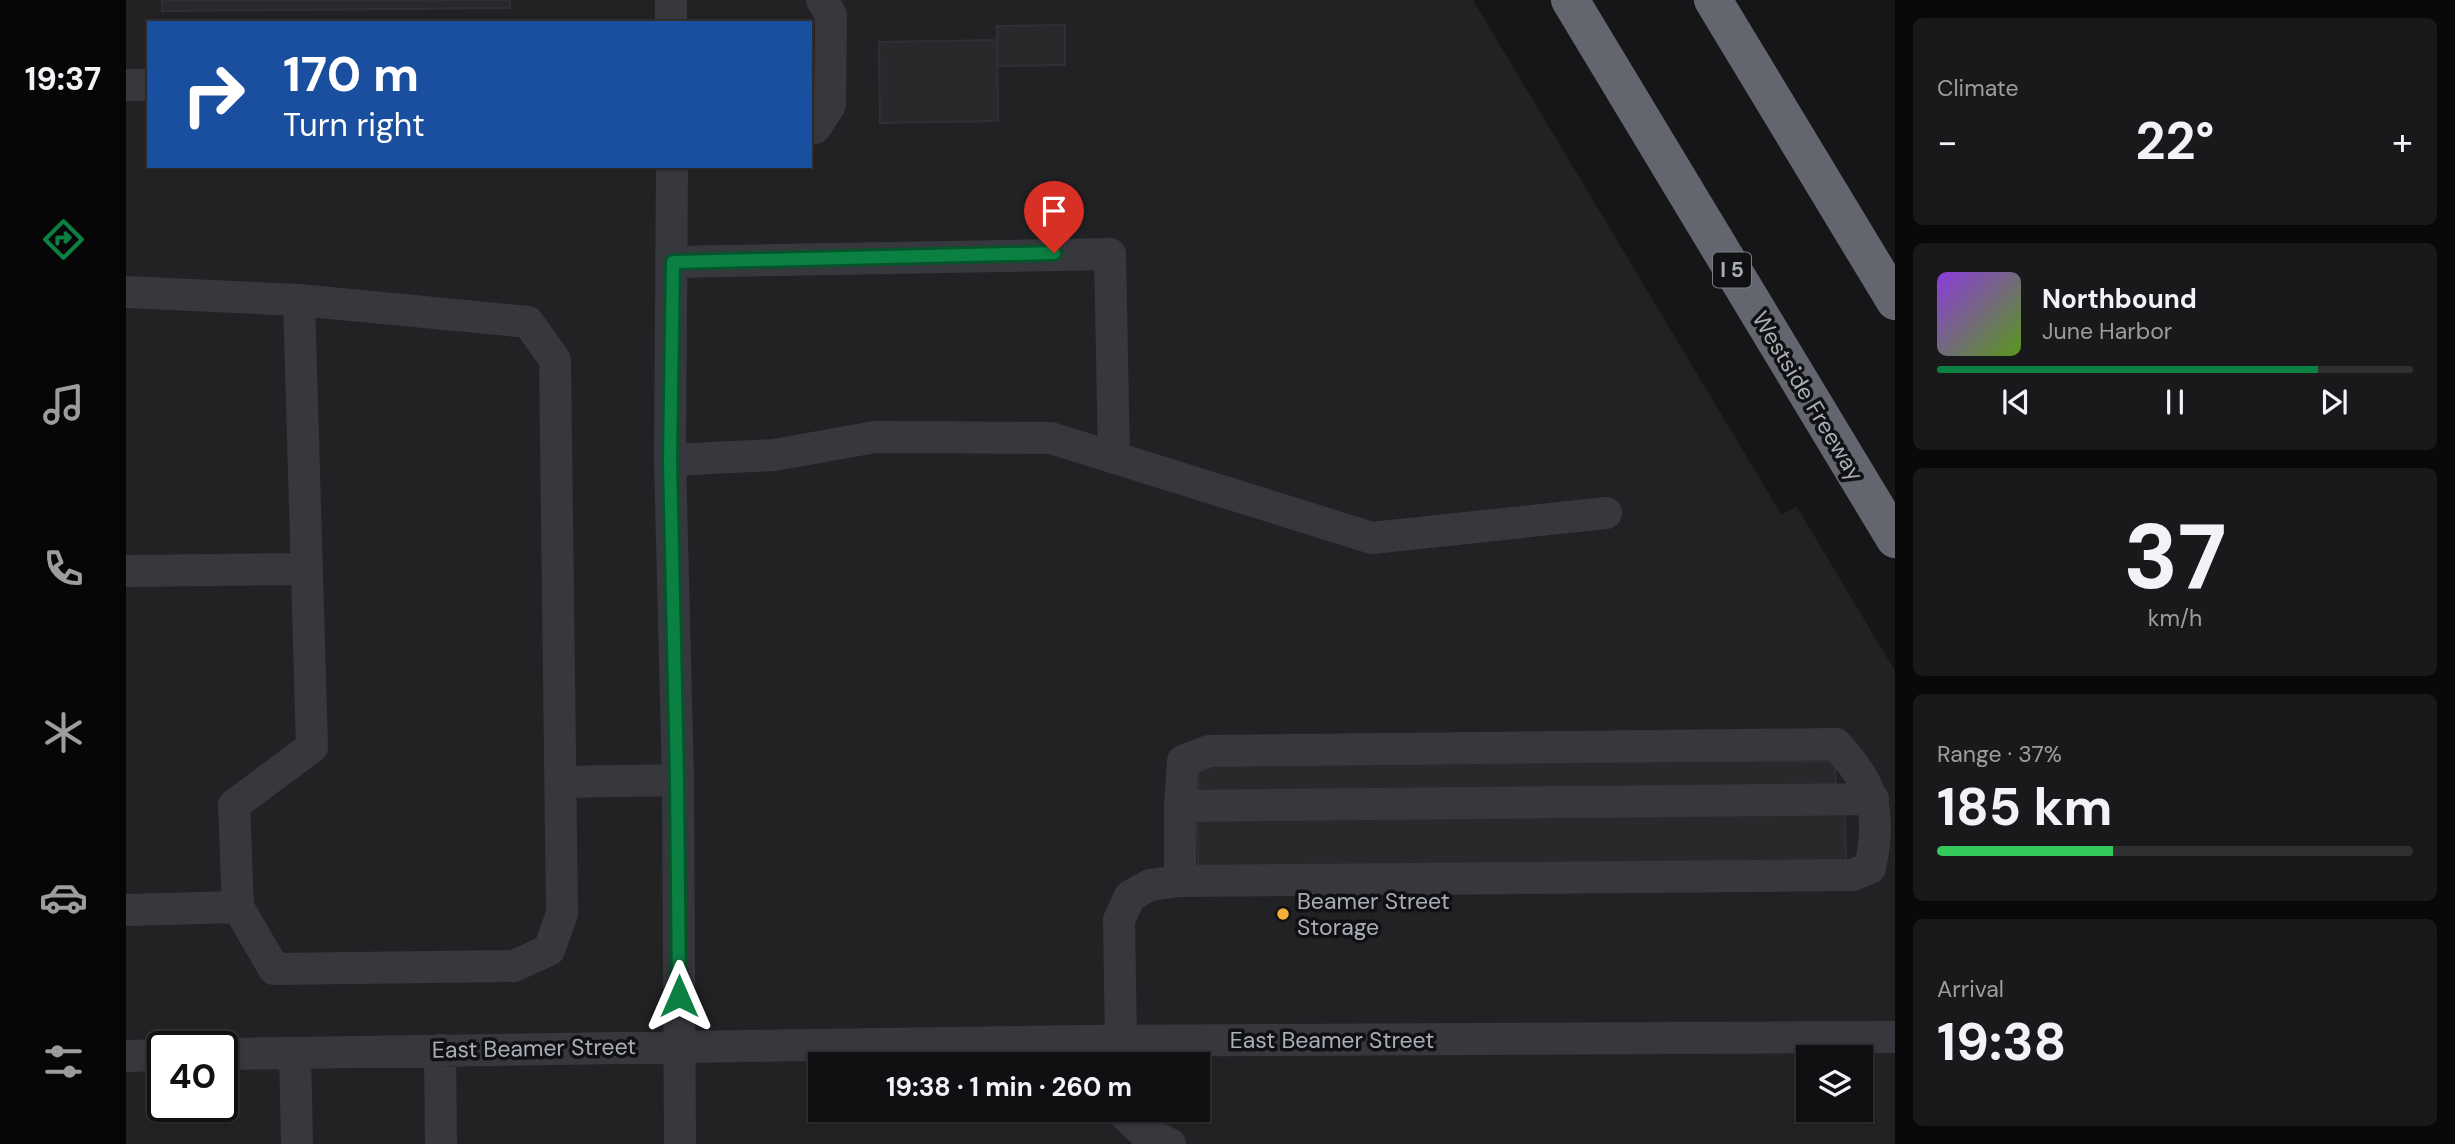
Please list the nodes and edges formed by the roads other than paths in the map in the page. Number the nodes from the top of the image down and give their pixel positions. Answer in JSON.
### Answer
{"nodes":[{"id":1,"x":671,"y":0,"type":"edge"},
{"id":2,"x":822,"y":0,"type":"edge"},
{"id":3,"x":1570,"y":0,"type":"edge"},
{"id":4,"x":1713,"y":0,"type":"edge"},
{"id":5,"x":671,"y":21,"type":"edge"},
{"id":6,"x":126,"y":85,"type":"edge"},
{"id":7,"x":147,"y":85,"type":"edge"},
{"id":8,"x":812,"y":129,"type":"edge"},
{"id":9,"x":672,"y":168,"type":"edge"},
{"id":10,"x":673,"y":262,"type":"junction"},
{"id":11,"x":126,"y":292,"type":"edge"},
{"id":12,"x":299,"y":300,"type":"junction"},
{"id":13,"x":1895,"y":301,"type":"edge"},
{"id":14,"x":1114,"y":458,"type":"junction"},
{"id":15,"x":670,"y":460,"type":"junction"},
{"id":16,"x":1606,"y":513,"type":"dead end"},
{"id":17,"x":1895,"y":540,"type":"edge"},
{"id":18,"x":306,"y":569,"type":"junction"},
{"id":19,"x":126,"y":571,"type":"edge"},
{"id":20,"x":677,"y":780,"type":"junction"},
{"id":21,"x":562,"y":782,"type":"junction"},
{"id":22,"x":1873,"y":799,"type":"junction"},
{"id":23,"x":1180,"y":806,"type":"junction"},
{"id":24,"x":1180,"y":881,"type":"junction"},
{"id":25,"x":238,"y":907,"type":"junction"},
{"id":26,"x":126,"y":910,"type":"edge"},
{"id":27,"x":1895,"y":1037,"type":"edge"},
{"id":28,"x":1121,"y":1041,"type":"junction"},
{"id":29,"x":680,"y":1046,"type":"junction"},
{"id":30,"x":440,"y":1050,"type":"junction"},
{"id":31,"x":1090,"y":1052,"type":"edge"},
{"id":32,"x":295,"y":1053,"type":"junction"},
{"id":33,"x":238,"y":1054,"type":"edge"},
{"id":34,"x":147,"y":1055,"type":"edge"},
{"id":35,"x":126,"y":1056,"type":"edge"},
{"id":36,"x":1133,"y":1122,"type":"edge"},
{"id":37,"x":298,"y":1144,"type":"edge"},
{"id":38,"x":441,"y":1144,"type":"edge"},
{"id":39,"x":680,"y":1144,"type":"edge"},
{"id":40,"x":1170,"y":1144,"type":"edge"}],
"edges":[{"from":1,"to":5,"type":"street"},
{"from":2,"to":8,"type":"street"},
{"from":3,"to":17,"type":"highway","name":"Westside Freeway","number":"I 5"},
{"from":4,"to":13,"type":"highway"},
{"from":6,"to":7,"type":"street"},
{"from":9,"to":10,"type":"street"},
{"from":10,"to":14,"type":"street"},
{"from":10,"to":15,"type":"street"},
{"from":11,"to":12,"type":"street"},
{"from":12,"to":18,"type":"street"},
{"from":12,"to":21,"type":"street"},
{"from":14,"to":15,"type":"street"},
{"from":14,"to":16,"type":"street"},
{"from":15,"to":20,"type":"street"},
{"from":18,"to":19,"type":"street"},
{"from":18,"to":25,"type":"street"},
{"from":20,"to":21,"type":"street"},
{"from":20,"to":29,"type":"street"},
{"from":21,"to":25,"type":"street"},
{"from":22,"to":23,"type":"street"},
{"from":22,"to":23,"type":"street"},
{"from":22,"to":24,"type":"street"},
{"from":23,"to":24,"type":"street"},
{"from":24,"to":28,"type":"street"},
{"from":25,"to":26,"type":"street"},
{"from":27,"to":28,"type":"street","name":"East Beamer Street"},
{"from":28,"to":31,"type":"street","name":"East Beamer Street"},
{"from":29,"to":30,"type":"street","name":"East Beamer Street"},
{"from":29,"to":31,"type":"street","name":"East Beamer Street"},
{"from":29,"to":39,"type":"street"},
{"from":30,"to":32,"type":"street","name":"East Beamer Street"},
{"from":30,"to":38,"type":"street"},
{"from":32,"to":33,"type":"street","name":"East Beamer Street"},
{"from":32,"to":37,"type":"street"},
{"from":34,"to":35,"type":"street"},
{"from":36,"to":40,"type":"street"}]}
